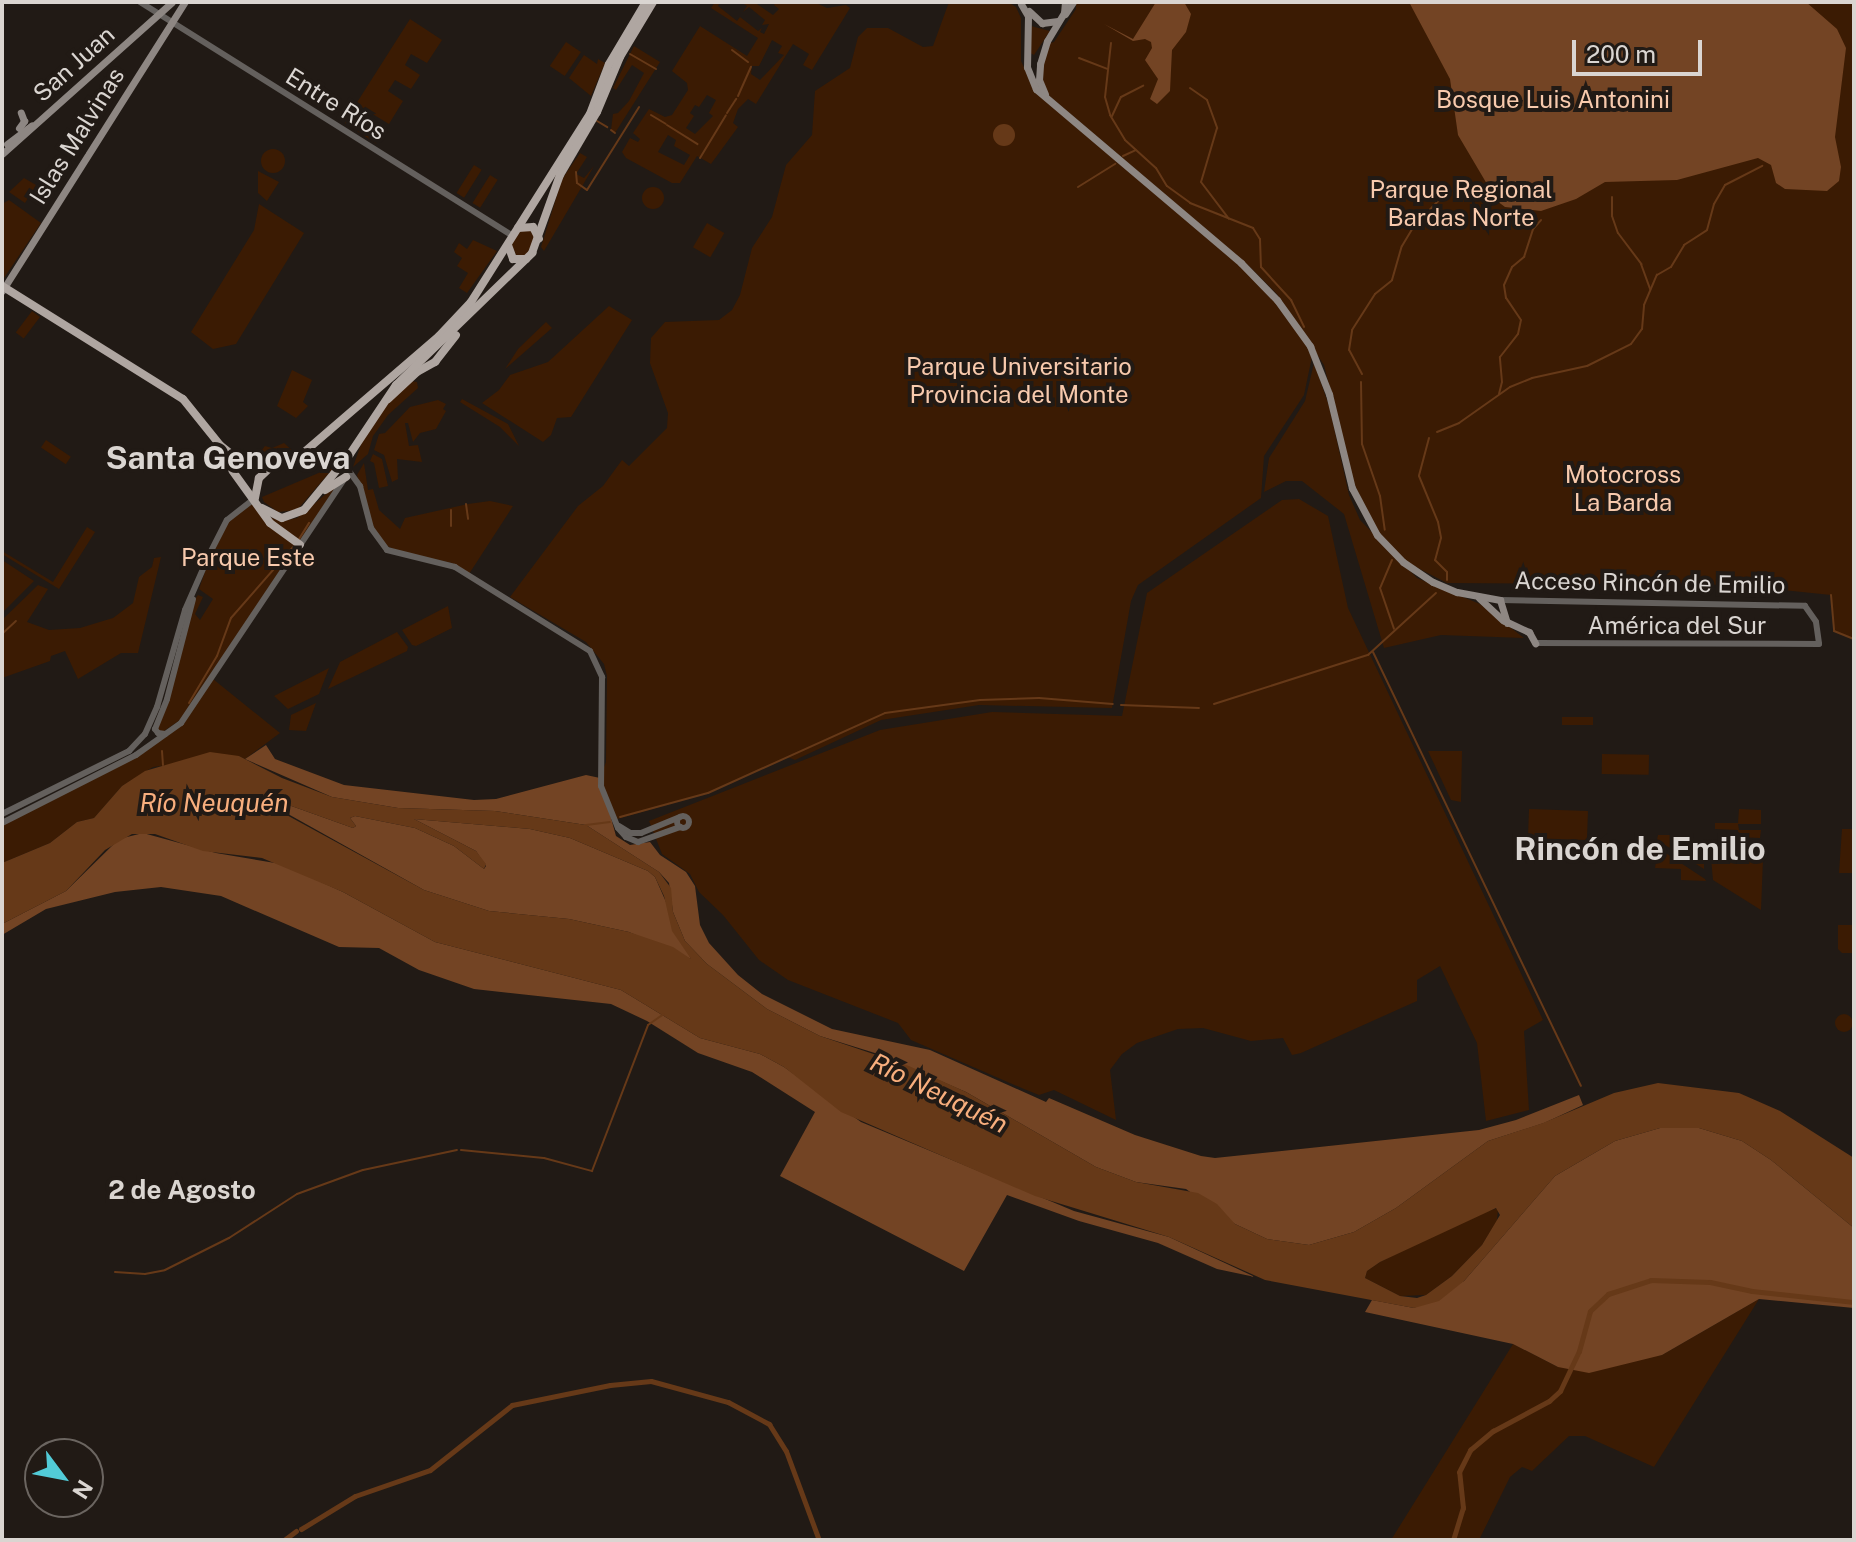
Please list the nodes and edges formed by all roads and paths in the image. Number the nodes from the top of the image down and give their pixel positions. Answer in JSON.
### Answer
{"nodes":[{"id":1,"x":140,"y":2,"type":"edge"},
{"id":2,"x":172,"y":2,"type":"edge"},
{"id":3,"x":185,"y":2,"type":"edge"},
{"id":4,"x":646,"y":2,"type":"edge"},
{"id":5,"x":653,"y":2,"type":"edge"},
{"id":6,"x":1065,"y":2,"type":"edge"},
{"id":7,"x":1073,"y":2,"type":"edge"},
{"id":8,"x":1024,"y":8,"type":"edge"},
{"id":9,"x":159,"y":14,"type":"junction"},
{"id":10,"x":1063,"y":16,"type":"junction"},
{"id":11,"x":172,"y":22,"type":"junction"},
{"id":12,"x":1051,"y":102,"type":"junction"},
{"id":13,"x":21,"y":113,"type":"dead end"},
{"id":14,"x":38,"y":123,"type":"junction"},
{"id":15,"x":2,"y":145,"type":"edge"},
{"id":16,"x":2,"y":154,"type":"edge"},
{"id":17,"x":513,"y":237,"type":"junction"},
{"id":18,"x":539,"y":239,"type":"junction"},
{"id":19,"x":527,"y":259,"type":"junction"},
{"id":20,"x":3,"y":288,"type":"edge"},
{"id":21,"x":181,"y":398,"type":"junction"},
{"id":22,"x":350,"y":413,"type":"junction"},
{"id":23,"x":366,"y":428,"type":"junction"},
{"id":24,"x":354,"y":449,"type":"junction"},
{"id":25,"x":275,"y":465,"type":"junction"},
{"id":26,"x":347,"y":474,"type":"junction"},
{"id":27,"x":318,"y":495,"type":"junction"},
{"id":28,"x":255,"y":498,"type":"junction"},
{"id":29,"x":262,"y":508,"type":"junction"},
{"id":30,"x":300,"y":545,"type":"junction"},
{"id":31,"x":200,"y":577,"type":"junction"},
{"id":32,"x":1473,"y":595,"type":"junction"},
{"id":33,"x":1500,"y":600,"type":"junction"},
{"id":34,"x":1507,"y":623,"type":"junction"},
{"id":35,"x":1535,"y":643,"type":"joint"},
{"id":36,"x":1819,"y":644,"type":"joint"},
{"id":37,"x":167,"y":734,"type":"junction"},
{"id":38,"x":2,"y":814,"type":"edge"},
{"id":39,"x":614,"y":820,"type":"junction"},
{"id":40,"x":2,"y":823,"type":"edge"}],
"edges":[{"from":1,"to":9,"type":"street","name":"Entre Ríos"},
{"from":2,"to":9,"type":"main road","name":"San Juan"},
{"from":3,"to":11,"type":"main road","name":"Islas Malvinas"},
{"from":4,"to":17,"type":"main road"},
{"from":5,"to":18,"type":"main road"},
{"from":6,"to":10,"type":"main road"},
{"from":7,"to":10,"type":"main road"},
{"from":8,"to":10,"type":"main road"},
{"from":8,"to":12,"type":"main road","name":"Acceso Rincón de Emilio"},
{"from":9,"to":11,"type":"street","name":"Entre Ríos"},
{"from":9,"to":14,"type":"main road","name":"San Juan"},
{"from":10,"to":12,"type":"main road"},
{"from":11,"to":17,"type":"street","name":"Entre Ríos"},
{"from":11,"to":20,"type":"main road","name":"Islas Malvinas"},
{"from":12,"to":32,"type":"main road","name":"Acceso Rincón de Emilio"},
{"from":13,"to":15,"type":"main road"},
{"from":14,"to":15,"type":"main road","name":"San Juan"},
{"from":14,"to":16,"type":"main road","name":"San Juan"},
{"from":17,"to":18,"type":"main road"},
{"from":17,"to":19,"type":"main road"},
{"from":17,"to":22,"type":"main road"},
{"from":18,"to":19,"type":"main road"},
{"from":19,"to":23,"type":"main road"},
{"from":20,"to":21,"type":"main road"},
{"from":21,"to":25,"type":"main road"},
{"from":21,"to":28,"type":"main road"},
{"from":22,"to":23,"type":"main road"},
{"from":22,"to":25,"type":"main road"},
{"from":23,"to":24,"type":"main road"},
{"from":24,"to":26,"type":"street"},
{"from":24,"to":27,"type":"main road"},
{"from":25,"to":28,"type":"main road"},
{"from":26,"to":27,"type":"main road"},
{"from":26,"to":30,"type":"street"},
{"from":26,"to":39,"type":"street"},
{"from":27,"to":29,"type":"main road"},
{"from":28,"to":29,"type":"main road"},
{"from":28,"to":31,"type":"street"},
{"from":29,"to":30,"type":"main road"},
{"from":30,"to":37,"type":"street"},
{"from":31,"to":37,"type":"street"},
{"from":31,"to":38,"type":"street"},
{"from":32,"to":33,"type":"main road","name":"Acceso Rincón de Emilio"},
{"from":32,"to":34,"type":"main road","name":"Acceso Rincón de Emilio"},
{"from":33,"to":34,"type":"main road","name":"Acceso Rincón de Emilio"},
{"from":33,"to":36,"type":"street","name":"Acceso Rincón de Emilio"},
{"from":34,"to":35,"type":"main road","name":"Acceso Rincón de Emilio"},
{"from":35,"to":36,"type":"street","name":"América del Sur"},
{"from":37,"to":40,"type":"street"},
{"from":39,"to":39,"type":"street"}]}
